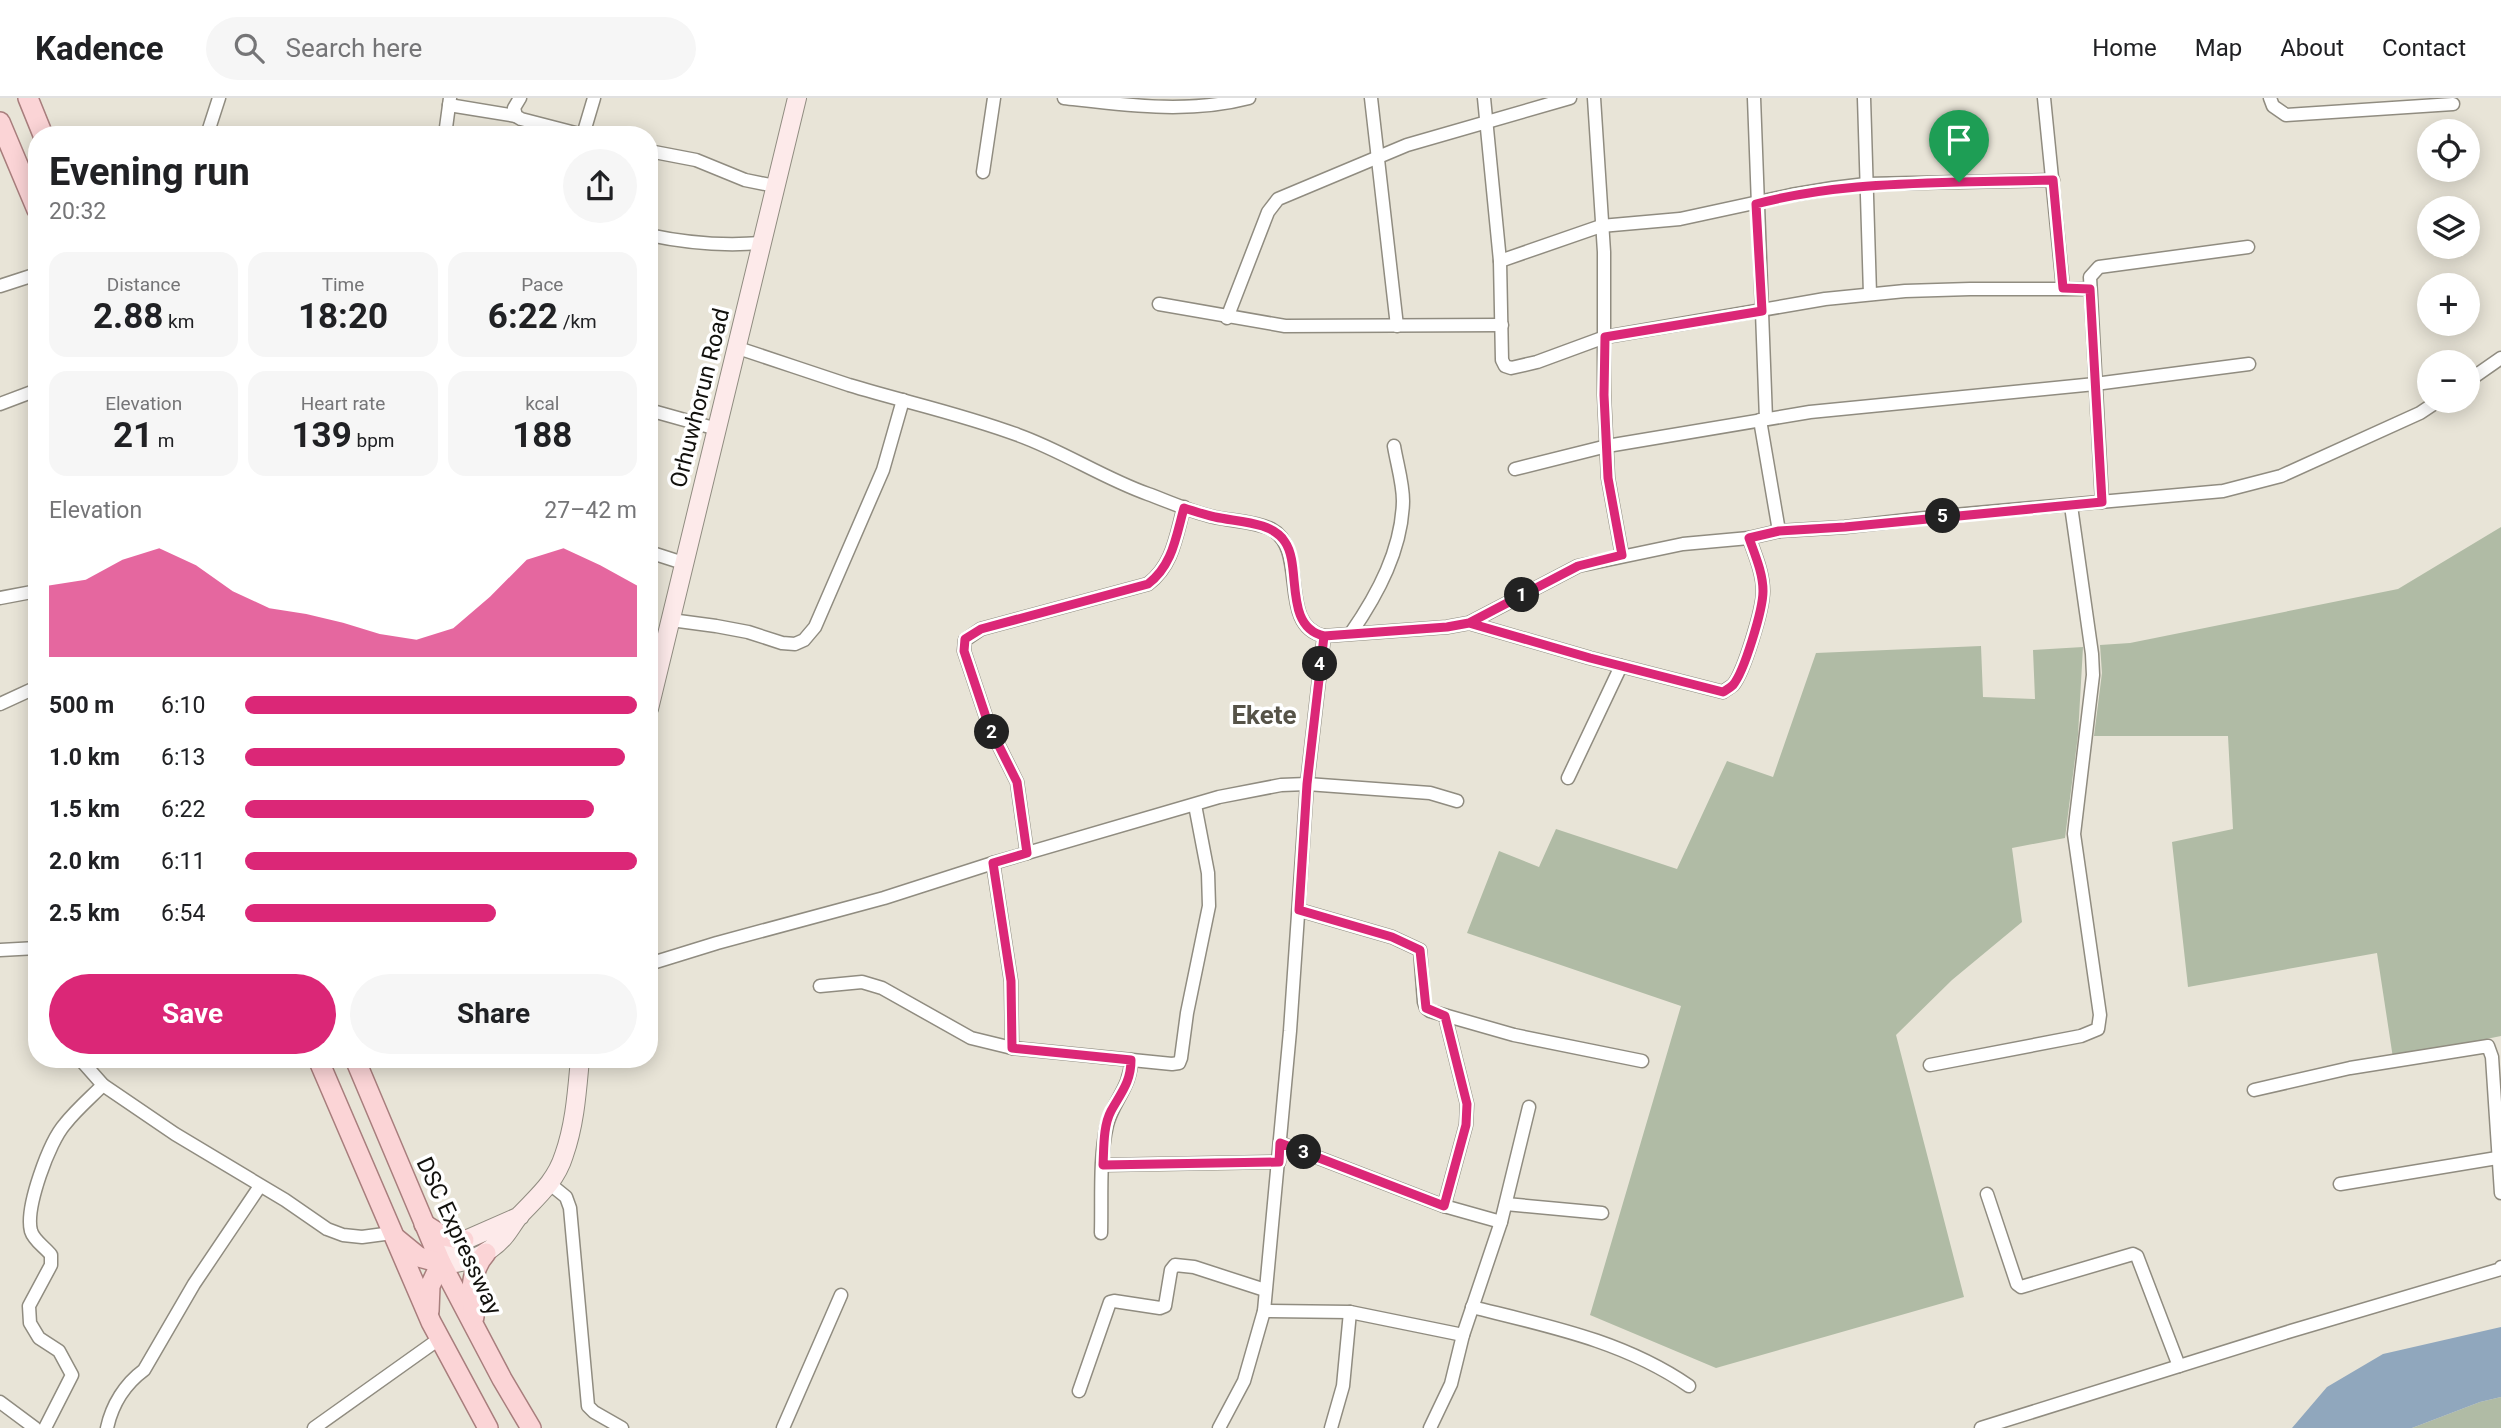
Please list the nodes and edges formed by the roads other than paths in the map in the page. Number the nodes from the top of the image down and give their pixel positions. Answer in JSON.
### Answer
{"nodes":[{"id":1,"x":28,"y":98,"type":"edge"},
{"id":2,"x":219,"y":98,"type":"edge"},
{"id":3,"x":520,"y":98,"type":"edge"},
{"id":4,"x":594,"y":98,"type":"edge"},
{"id":5,"x":796,"y":98,"type":"edge"},
{"id":6,"x":994,"y":98,"type":"edge"},
{"id":7,"x":1064,"y":98,"type":"edge"},
{"id":8,"x":1250,"y":98,"type":"edge"},
{"id":9,"x":1371,"y":98,"type":"edge"},
{"id":10,"x":1484,"y":98,"type":"edge"},
{"id":11,"x":1570,"y":98,"type":"edge"},
{"id":12,"x":1594,"y":98,"type":"edge"},
{"id":13,"x":1754,"y":98,"type":"edge"},
{"id":14,"x":1864,"y":98,"type":"edge"},
{"id":15,"x":2044,"y":98,"type":"edge"},
{"id":16,"x":2270,"y":98,"type":"edge"},
{"id":17,"x":450,"y":101,"type":"edge"},
{"id":18,"x":2453,"y":104,"type":"dead end"},
{"id":19,"x":516,"y":116,"type":"junction"},
{"id":20,"x":1486,"y":121,"type":"junction"},
{"id":21,"x":0,"y":122,"type":"edge"},
{"id":22,"x":39,"y":126,"type":"edge"},
{"id":23,"x":210,"y":126,"type":"edge"},
{"id":24,"x":446,"y":126,"type":"edge"},
{"id":25,"x":543,"y":126,"type":"edge"},
{"id":26,"x":586,"y":126,"type":"edge"},
{"id":27,"x":658,"y":152,"type":"edge"},
{"id":28,"x":1377,"y":158,"type":"junction"},
{"id":29,"x":983,"y":172,"type":"dead end"},
{"id":30,"x":2053,"y":180,"type":"junction"},
{"id":31,"x":1866,"y":184,"type":"junction"},
{"id":32,"x":775,"y":186,"type":"junction"},
{"id":33,"x":28,"y":189,"type":"edge"},
{"id":34,"x":1756,"y":204,"type":"junction"},
{"id":35,"x":1601,"y":226,"type":"junction"},
{"id":36,"x":658,"y":236,"type":"edge"},
{"id":37,"x":761,"y":243,"type":"junction"},
{"id":38,"x":2248,"y":247,"type":"dead end"},
{"id":39,"x":1500,"y":261,"type":"junction"},
{"id":40,"x":28,"y":277,"type":"edge"},
{"id":41,"x":0,"y":286,"type":"edge"},
{"id":42,"x":2063,"y":288,"type":"junction"},
{"id":43,"x":2090,"y":289,"type":"junction"},
{"id":44,"x":1870,"y":294,"type":"junction"},
{"id":45,"x":1159,"y":304,"type":"dead end"},
{"id":46,"x":1762,"y":311,"type":"junction"},
{"id":47,"x":1227,"y":318,"type":"junction"},
{"id":48,"x":1502,"y":325,"type":"junction"},
{"id":49,"x":1397,"y":326,"type":"junction"},
{"id":50,"x":1605,"y":337,"type":"junction"},
{"id":51,"x":738,"y":348,"type":"junction"},
{"id":52,"x":2501,"y":358,"type":"edge"},
{"id":53,"x":2249,"y":364,"type":"dead end"},
{"id":54,"x":2480,"y":373,"type":"edge"},
{"id":55,"x":2095,"y":384,"type":"junction"},
{"id":56,"x":28,"y":393,"type":"edge"},
{"id":57,"x":903,"y":400,"type":"junction"},
{"id":58,"x":0,"y":404,"type":"edge"},
{"id":59,"x":658,"y":413,"type":"edge"},
{"id":60,"x":2420,"y":413,"type":"edge"},
{"id":61,"x":1763,"y":420,"type":"junction"},
{"id":62,"x":717,"y":429,"type":"junction"},
{"id":63,"x":1394,"y":446,"type":"dead end"},
{"id":64,"x":1607,"y":446,"type":"junction"},
{"id":65,"x":1515,"y":469,"type":"dead end"},
{"id":66,"x":2102,"y":502,"type":"junction"},
{"id":67,"x":2071,"y":506,"type":"junction"},
{"id":68,"x":1184,"y":508,"type":"junction"},
{"id":69,"x":1779,"y":531,"type":"junction"},
{"id":70,"x":1749,"y":538,"type":"junction"},
{"id":71,"x":658,"y":555,"type":"edge"},
{"id":72,"x":1622,"y":555,"type":"junction"},
{"id":73,"x":686,"y":562,"type":"junction"},
{"id":74,"x":28,"y":593,"type":"edge"},
{"id":75,"x":0,"y":598,"type":"edge"},
{"id":76,"x":671,"y":620,"type":"junction"},
{"id":77,"x":1469,"y":623,"type":"junction"},
{"id":78,"x":1351,"y":633,"type":"junction"},
{"id":79,"x":1324,"y":636,"type":"junction"},
{"id":80,"x":1620,"y":666,"type":"junction"},
{"id":81,"x":658,"y":673,"type":"edge"},
{"id":82,"x":28,"y":691,"type":"edge"},
{"id":83,"x":0,"y":704,"type":"edge"},
{"id":84,"x":1568,"y":778,"type":"dead end"},
{"id":85,"x":1307,"y":784,"type":"junction"},
{"id":86,"x":1457,"y":801,"type":"dead end"},
{"id":87,"x":1195,"y":805,"type":"junction"},
{"id":88,"x":1027,"y":853,"type":"junction"},
{"id":89,"x":993,"y":863,"type":"junction"},
{"id":90,"x":1299,"y":910,"type":"junction"},
{"id":91,"x":28,"y":948,"type":"edge"},
{"id":92,"x":0,"y":950,"type":"edge"},
{"id":93,"x":658,"y":961,"type":"edge"},
{"id":94,"x":820,"y":986,"type":"dead end"},
{"id":95,"x":1445,"y":1016,"type":"junction"},
{"id":96,"x":1012,"y":1048,"type":"junction"},
{"id":97,"x":1131,"y":1060,"type":"junction"},
{"id":98,"x":1642,"y":1061,"type":"dead end"},
{"id":99,"x":1930,"y":1065,"type":"dead end"},
{"id":100,"x":88,"y":1068,"type":"edge"},
{"id":101,"x":322,"y":1068,"type":"edge"},
{"id":102,"x":359,"y":1068,"type":"edge"},
{"id":103,"x":579,"y":1068,"type":"edge"},
{"id":104,"x":103,"y":1085,"type":"junction"},
{"id":105,"x":2254,"y":1090,"type":"dead end"},
{"id":106,"x":1529,"y":1107,"type":"dead end"},
{"id":107,"x":1280,"y":1143,"type":"junction"},
{"id":108,"x":2497,"y":1158,"type":"junction"},
{"id":109,"x":1279,"y":1162,"type":"junction"},
{"id":110,"x":1103,"y":1165,"type":"junction"},
{"id":111,"x":550,"y":1184,"type":"junction"},
{"id":112,"x":2340,"y":1184,"type":"dead end"},
{"id":113,"x":260,"y":1186,"type":"junction"},
{"id":114,"x":2501,"y":1193,"type":"edge"},
{"id":115,"x":1987,"y":1194,"type":"dead end"},
{"id":116,"x":1506,"y":1204,"type":"junction"},
{"id":117,"x":1444,"y":1206,"type":"junction"},
{"id":118,"x":1602,"y":1213,"type":"dead end"},
{"id":119,"x":520,"y":1216,"type":"junction"},
{"id":120,"x":422,"y":1222,"type":"junction"},
{"id":121,"x":1501,"y":1222,"type":"junction"},
{"id":122,"x":392,"y":1233,"type":"junction"},
{"id":123,"x":1101,"y":1233,"type":"dead end"},
{"id":124,"x":464,"y":1240,"type":"junction"},
{"id":125,"x":486,"y":1253,"type":"junction"},
{"id":126,"x":441,"y":1263,"type":"junction"},
{"id":127,"x":2501,"y":1267,"type":"edge"},
{"id":128,"x":1265,"y":1290,"type":"junction"},
{"id":129,"x":841,"y":1296,"type":"dead end"},
{"id":130,"x":1472,"y":1307,"type":"junction"},
{"id":131,"x":1264,"y":1311,"type":"junction"},
{"id":132,"x":1350,"y":1312,"type":"junction"},
{"id":133,"x":474,"y":1325,"type":"junction"},
{"id":134,"x":435,"y":1331,"type":"junction"},
{"id":135,"x":1463,"y":1335,"type":"junction"},
{"id":136,"x":2179,"y":1366,"type":"junction"},
{"id":137,"x":1689,"y":1386,"type":"dead end"},
{"id":138,"x":1079,"y":1391,"type":"dead end"},
{"id":139,"x":0,"y":1402,"type":"edge"},
{"id":140,"x":35,"y":1428,"type":"edge"},
{"id":141,"x":45,"y":1428,"type":"edge"},
{"id":142,"x":107,"y":1428,"type":"edge"},
{"id":143,"x":314,"y":1428,"type":"edge"},
{"id":144,"x":488,"y":1428,"type":"edge"},
{"id":145,"x":531,"y":1428,"type":"edge"},
{"id":146,"x":622,"y":1428,"type":"edge"},
{"id":147,"x":783,"y":1428,"type":"edge"},
{"id":148,"x":1219,"y":1428,"type":"edge"},
{"id":149,"x":1331,"y":1428,"type":"edge"},
{"id":150,"x":1430,"y":1428,"type":"edge"},
{"id":151,"x":1980,"y":1428,"type":"edge"}],
"edges":[{"from":1,"to":22,"type":"main road"},
{"from":2,"to":23,"type":"street"},
{"from":3,"to":19,"type":"street"},
{"from":4,"to":26,"type":"street"},
{"from":5,"to":32,"type":"street","name":"Orhuwhorun Road"},
{"from":6,"to":29,"type":"street"},
{"from":7,"to":8,"type":"street"},
{"from":9,"to":28,"type":"street"},
{"from":10,"to":20,"type":"street"},
{"from":11,"to":20,"type":"street"},
{"from":12,"to":35,"type":"street"},
{"from":13,"to":34,"type":"street"},
{"from":14,"to":31,"type":"street"},
{"from":15,"to":30,"type":"street"},
{"from":16,"to":18,"type":"street"},
{"from":17,"to":19,"type":"street"},
{"from":17,"to":24,"type":"street"},
{"from":19,"to":25,"type":"street"},
{"from":20,"to":28,"type":"street"},
{"from":20,"to":39,"type":"street"},
{"from":21,"to":33,"type":"main road"},
{"from":27,"to":32,"type":"street"},
{"from":28,"to":47,"type":"street"},
{"from":28,"to":49,"type":"street"},
{"from":30,"to":31,"type":"street"},
{"from":30,"to":42,"type":"street"},
{"from":31,"to":34,"type":"street"},
{"from":31,"to":44,"type":"street"},
{"from":32,"to":37,"type":"street","name":"Orhuwhorun Road"},
{"from":34,"to":35,"type":"street"},
{"from":34,"to":46,"type":"street"},
{"from":35,"to":39,"type":"street"},
{"from":35,"to":50,"type":"street"},
{"from":36,"to":37,"type":"street"},
{"from":37,"to":51,"type":"street","name":"Orhuwhorun Road"},
{"from":38,"to":43,"type":"street"},
{"from":39,"to":48,"type":"street"},
{"from":40,"to":41,"type":"street"},
{"from":42,"to":43,"type":"street"},
{"from":42,"to":44,"type":"street"},
{"from":43,"to":55,"type":"street"},
{"from":44,"to":46,"type":"street"},
{"from":45,"to":47,"type":"street"},
{"from":46,"to":50,"type":"street"},
{"from":46,"to":61,"type":"street"},
{"from":47,"to":49,"type":"street"},
{"from":48,"to":49,"type":"street"},
{"from":48,"to":50,"type":"street"},
{"from":50,"to":64,"type":"street"},
{"from":51,"to":57,"type":"street"},
{"from":51,"to":62,"type":"street","name":"Orhuwhorun Road"},
{"from":52,"to":54,"type":"street"},
{"from":53,"to":55,"type":"street"},
{"from":55,"to":61,"type":"street"},
{"from":55,"to":66,"type":"street"},
{"from":56,"to":58,"type":"street"},
{"from":57,"to":68,"type":"street"},
{"from":57,"to":76,"type":"street"},
{"from":59,"to":62,"type":"street"},
{"from":60,"to":66,"type":"street"},
{"from":61,"to":64,"type":"street"},
{"from":61,"to":69,"type":"street"},
{"from":62,"to":73,"type":"street","name":"Orhuwhorun Road"},
{"from":63,"to":78,"type":"street"},
{"from":64,"to":65,"type":"street"},
{"from":64,"to":72,"type":"street"},
{"from":66,"to":67,"type":"street"},
{"from":67,"to":69,"type":"street"},
{"from":67,"to":99,"type":"street"},
{"from":68,"to":79,"type":"street"},
{"from":68,"to":88,"type":"street"},
{"from":69,"to":70,"type":"street"},
{"from":70,"to":72,"type":"street"},
{"from":70,"to":80,"type":"street"},
{"from":71,"to":73,"type":"street"},
{"from":72,"to":77,"type":"street"},
{"from":73,"to":76,"type":"street","name":"Orhuwhorun Road"},
{"from":74,"to":75,"type":"street"},
{"from":76,"to":81,"type":"street","name":"Orhuwhorun Road"},
{"from":77,"to":78,"type":"street"},
{"from":77,"to":80,"type":"street"},
{"from":78,"to":79,"type":"street"},
{"from":79,"to":85,"type":"street"},
{"from":80,"to":84,"type":"street"},
{"from":82,"to":83,"type":"street"},
{"from":85,"to":86,"type":"street"},
{"from":85,"to":87,"type":"street"},
{"from":85,"to":90,"type":"street"},
{"from":87,"to":88,"type":"street"},
{"from":87,"to":97,"type":"street"},
{"from":88,"to":89,"type":"street"},
{"from":89,"to":93,"type":"street"},
{"from":89,"to":96,"type":"street"},
{"from":90,"to":95,"type":"street"},
{"from":90,"to":107,"type":"street"},
{"from":91,"to":92,"type":"street"},
{"from":94,"to":96,"type":"street"},
{"from":95,"to":98,"type":"street"},
{"from":95,"to":117,"type":"street"},
{"from":96,"to":97,"type":"street"},
{"from":97,"to":110,"type":"street"},
{"from":100,"to":104,"type":"street"},
{"from":101,"to":122,"type":"main road"},
{"from":102,"to":120,"type":"main road","name":"DSC Expressway"},
{"from":103,"to":111,"type":"street"},
{"from":104,"to":113,"type":"street"},
{"from":104,"to":141,"type":"street"},
{"from":105,"to":108,"type":"street"},
{"from":106,"to":116,"type":"street"},
{"from":107,"to":109,"type":"street"},
{"from":107,"to":117,"type":"street"},
{"from":108,"to":112,"type":"street"},
{"from":108,"to":114,"type":"street"},
{"from":109,"to":110,"type":"street"},
{"from":109,"to":128,"type":"street"},
{"from":110,"to":123,"type":"street"},
{"from":111,"to":119,"type":"street"},
{"from":111,"to":146,"type":"street"},
{"from":113,"to":122,"type":"street"},
{"from":113,"to":142,"type":"street"},
{"from":115,"to":136,"type":"street"},
{"from":116,"to":118,"type":"street"},
{"from":116,"to":121,"type":"street"},
{"from":117,"to":121,"type":"street"},
{"from":119,"to":124,"type":"street"},
{"from":119,"to":125,"type":"street"},
{"from":120,"to":124,"type":"main road"},
{"from":120,"to":126,"type":"main road","name":"DSC Expressway"},
{"from":121,"to":130,"type":"street"},
{"from":122,"to":126,"type":"main road"},
{"from":122,"to":134,"type":"main road"},
{"from":124,"to":126,"type":"street"},
{"from":125,"to":126,"type":"street"},
{"from":125,"to":133,"type":"main road"},
{"from":126,"to":133,"type":"main road","name":"DSC Expressway"},
{"from":126,"to":134,"type":"main road"},
{"from":127,"to":136,"type":"street"},
{"from":128,"to":131,"type":"street"},
{"from":128,"to":138,"type":"street"},
{"from":129,"to":147,"type":"street"},
{"from":130,"to":135,"type":"street"},
{"from":130,"to":137,"type":"street"},
{"from":131,"to":132,"type":"street"},
{"from":131,"to":148,"type":"street"},
{"from":132,"to":135,"type":"street"},
{"from":132,"to":149,"type":"street"},
{"from":133,"to":145,"type":"main road","name":"DSC Expressway"},
{"from":134,"to":143,"type":"street"},
{"from":134,"to":144,"type":"main road"},
{"from":135,"to":150,"type":"street"},
{"from":136,"to":151,"type":"street"},
{"from":139,"to":140,"type":"street"}]}
